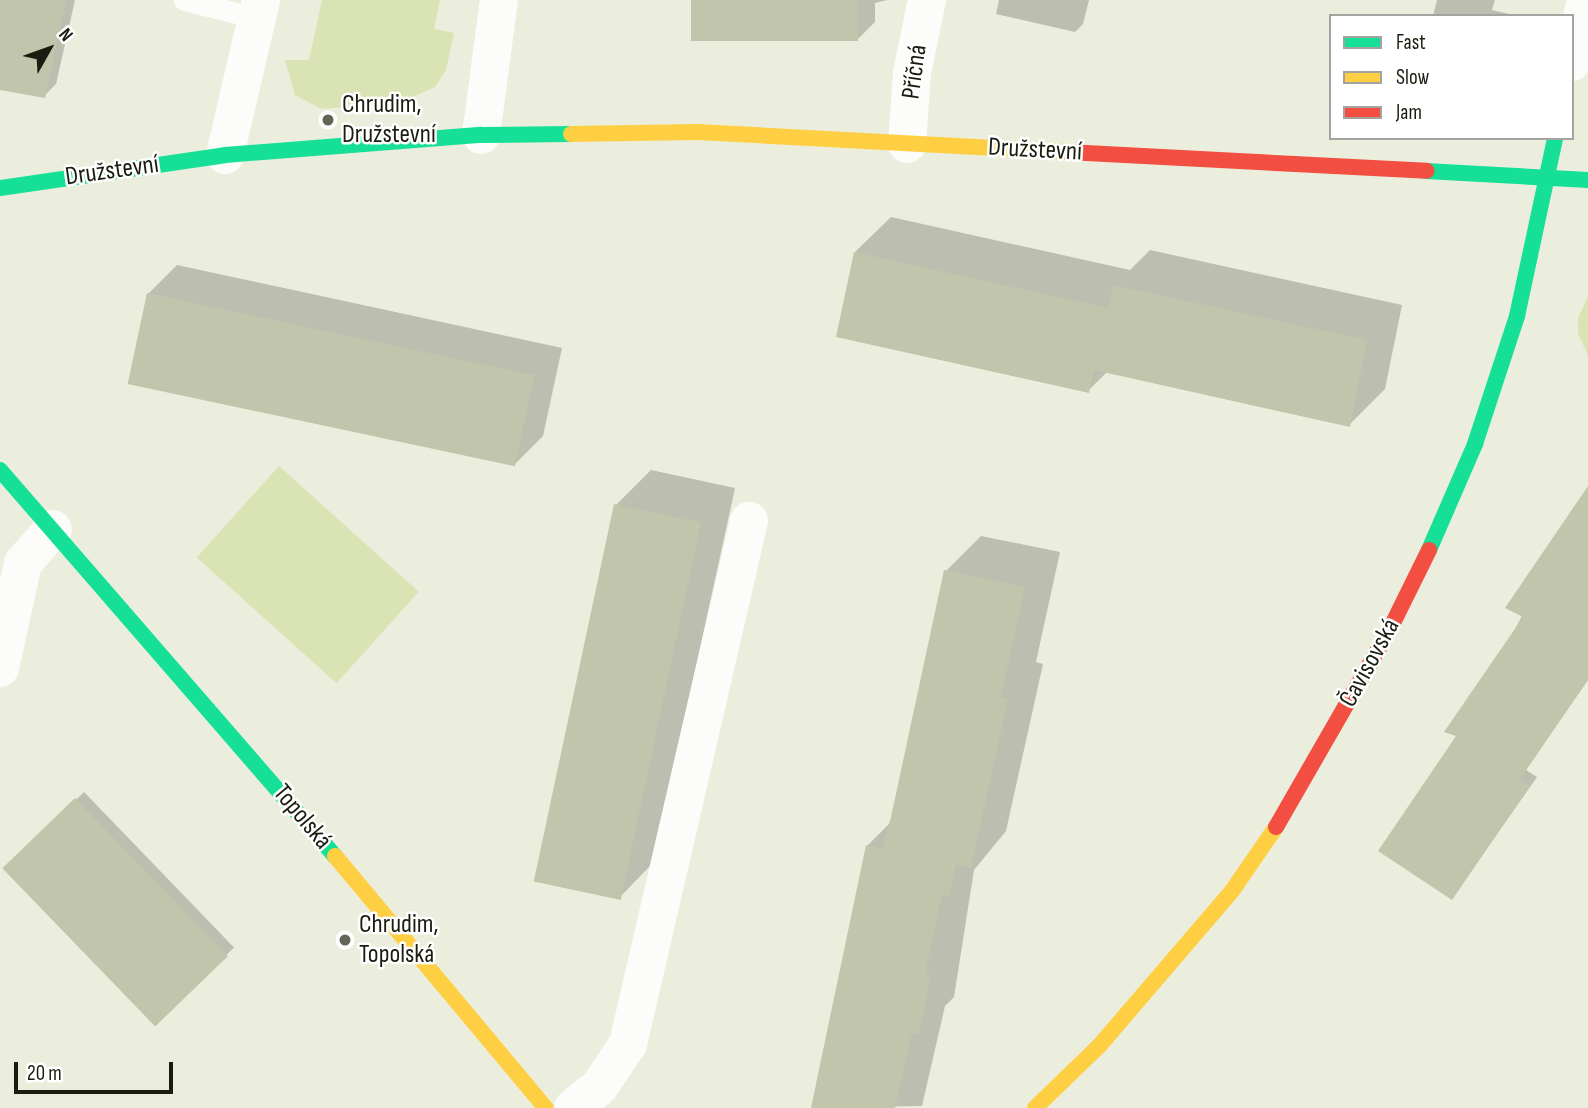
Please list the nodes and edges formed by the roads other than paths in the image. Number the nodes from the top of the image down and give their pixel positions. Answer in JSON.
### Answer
{"nodes":[{"id":1,"x":184,"y":0,"type":"edge"},
{"id":2,"x":499,"y":0,"type":"edge"},
{"id":3,"x":927,"y":0,"type":"edge"},
{"id":4,"x":1586,"y":0,"type":"edge"},
{"id":5,"x":259,"y":9,"type":"edge"},
{"id":6,"x":1574,"y":53,"type":"edge"},
{"id":7,"x":481,"y":135,"type":"junction"},
{"id":8,"x":1555,"y":140,"type":"edge"},
{"id":9,"x":907,"y":144,"type":"junction"},
{"id":10,"x":225,"y":155,"type":"junction"},
{"id":11,"x":1547,"y":177,"type":"junction"},
{"id":12,"x":1588,"y":180,"type":"edge"},
{"id":13,"x":0,"y":188,"type":"edge"},
{"id":14,"x":0,"y":470,"type":"edge"},
{"id":15,"x":749,"y":521,"type":"dead end"},
{"id":16,"x":53,"y":529,"type":"junction"},
{"id":17,"x":0,"y":668,"type":"edge"},
{"id":18,"x":546,"y":1108,"type":"edge"},
{"id":19,"x":573,"y":1108,"type":"edge"},
{"id":20,"x":1035,"y":1108,"type":"edge"}],
"edges":[{"from":1,"to":5,"type":"lane"},
{"from":2,"to":7,"type":"street"},
{"from":3,"to":9,"type":"street","name":"Příčná"},
{"from":4,"to":6,"type":"street"},
{"from":5,"to":10,"type":"street"},
{"from":7,"to":9,"type":"street","name":"Družstevní"},
{"from":7,"to":10,"type":"street","name":"Družstevní"},
{"from":8,"to":11,"type":"street","name":"Čavisovská"},
{"from":9,"to":11,"type":"street","name":"Družstevní"},
{"from":10,"to":13,"type":"street","name":"Družstevní"},
{"from":11,"to":12,"type":"street","name":"Družstevní"},
{"from":11,"to":20,"type":"street","name":"Čavisovská"},
{"from":14,"to":16,"type":"street","name":"Topolská"},
{"from":15,"to":19,"type":"street"},
{"from":16,"to":17,"type":"street"},
{"from":16,"to":18,"type":"street","name":"Topolská"}]}
